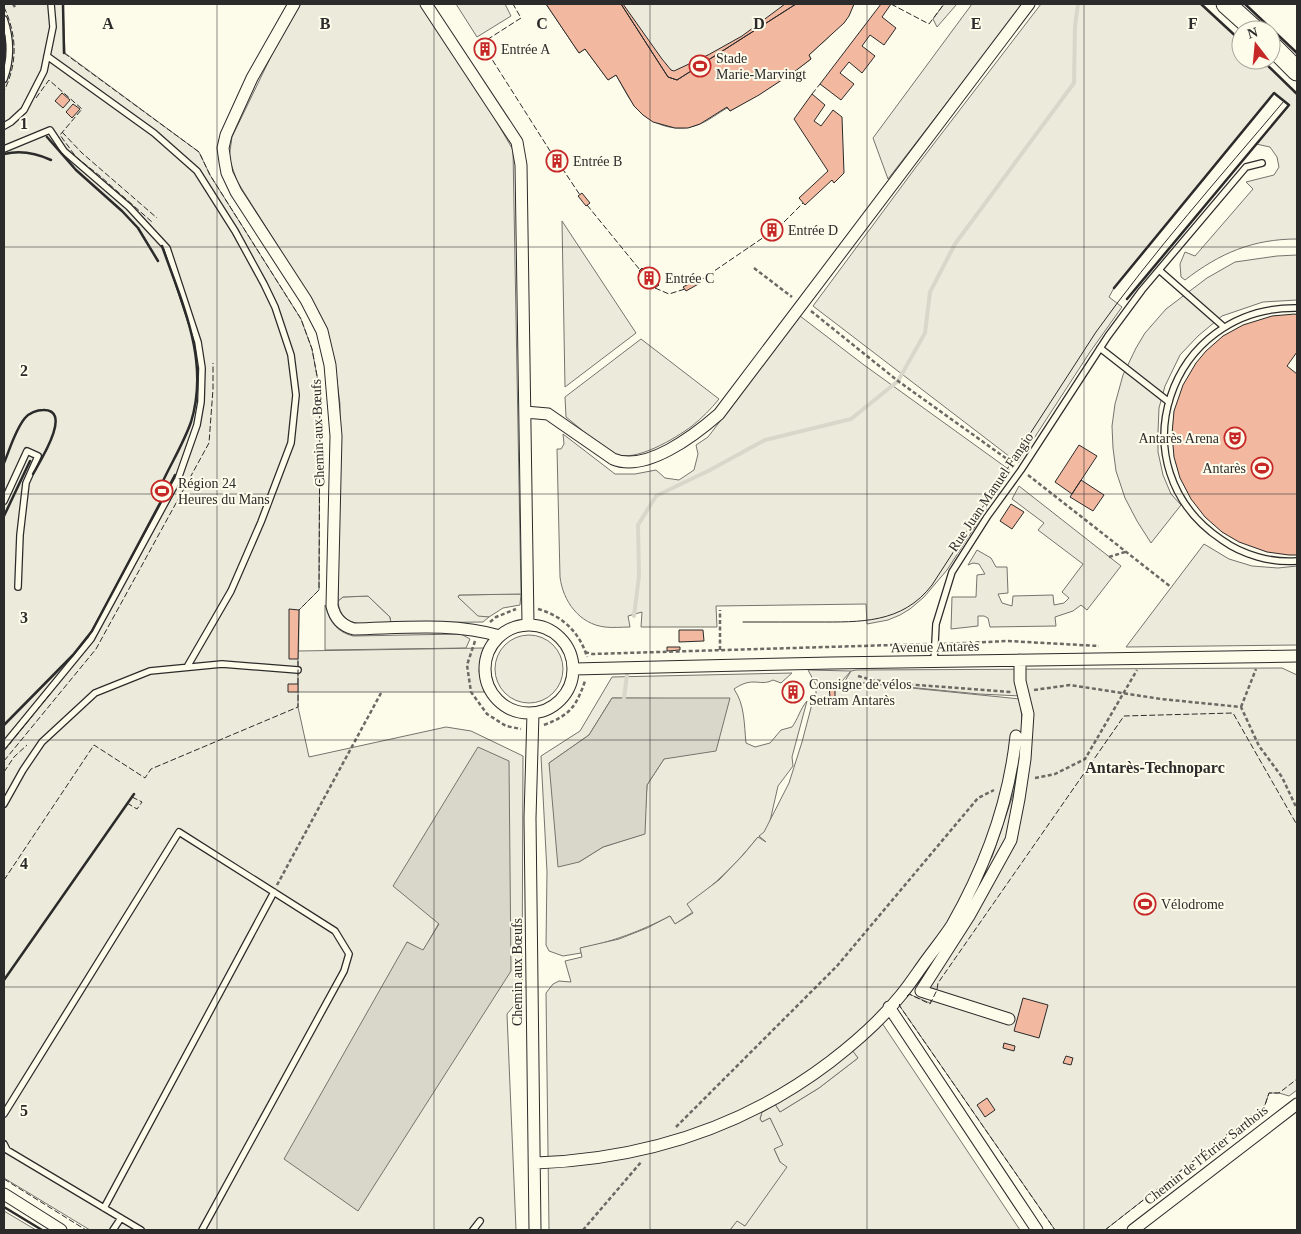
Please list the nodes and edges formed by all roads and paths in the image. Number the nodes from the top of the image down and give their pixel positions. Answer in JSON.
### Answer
{"nodes":[{"id":1,"x":13,"y":4,"type":"edge"},
{"id":2,"x":51,"y":4,"type":"edge"},
{"id":3,"x":294,"y":4,"type":"edge"},
{"id":4,"x":426,"y":4,"type":"edge"},
{"id":5,"x":1029,"y":4,"type":"edge"},
{"id":6,"x":1226,"y":4,"type":"edge"},
{"id":7,"x":15,"y":8,"type":"dead end"},
{"id":8,"x":4,"y":19,"type":"edge"},
{"id":9,"x":1244,"y":20,"type":"edge"},
{"id":10,"x":1281,"y":55,"type":"edge"},
{"id":11,"x":47,"y":56,"type":"junction"},
{"id":12,"x":1297,"y":71,"type":"edge"},
{"id":13,"x":4,"y":79,"type":"edge"},
{"id":14,"x":4,"y":126,"type":"edge"},
{"id":15,"x":4,"y":148,"type":"edge"},
{"id":16,"x":1262,"y":163,"type":"dead end"},
{"id":17,"x":754,"y":268,"type":"dead end"},
{"id":18,"x":1159,"y":270,"type":"junction"},
{"id":19,"x":802,"y":304,"type":"junction"},
{"id":20,"x":1297,"y":308,"type":"edge"},
{"id":21,"x":1224,"y":327,"type":"junction"},
{"id":22,"x":1100,"y":348,"type":"junction"},
{"id":23,"x":1168,"y":402,"type":"junction"},
{"id":24,"x":525,"y":412,"type":"junction"},
{"id":25,"x":1021,"y":470,"type":"junction"},
{"id":26,"x":4,"y":500,"type":"edge"},
{"id":27,"x":1125,"y":552,"type":"junction"},
{"id":28,"x":1109,"y":557,"type":"dead end"},
{"id":29,"x":1297,"y":561,"type":"edge"},
{"id":30,"x":18,"y":587,"type":"dead end"},
{"id":31,"x":1171,"y":587,"type":"dead end"},
{"id":32,"x":518,"y":608,"type":"dead end"},
{"id":33,"x":535,"y":609,"type":"dead end"},
{"id":34,"x":720,"y":610,"type":"dead end"},
{"id":35,"x":528,"y":624,"type":"junction"},
{"id":36,"x":480,"y":630,"type":"junction"},
{"id":37,"x":500,"y":636,"type":"junction"},
{"id":38,"x":934,"y":644,"type":"junction"},
{"id":39,"x":1106,"y":646,"type":"dead end"},
{"id":40,"x":720,"y":650,"type":"junction"},
{"id":41,"x":585,"y":652,"type":"junction"},
{"id":42,"x":1297,"y":656,"type":"edge"},
{"id":43,"x":1261,"y":657,"type":"junction"},
{"id":44,"x":1144,"y":658,"type":"junction"},
{"id":45,"x":587,"y":659,"type":"dead end"},
{"id":46,"x":1020,"y":660,"type":"junction"},
{"id":47,"x":934,"y":662,"type":"junction"},
{"id":48,"x":187,"y":667,"type":"junction"},
{"id":49,"x":574,"y":669,"type":"junction"},
{"id":50,"x":298,"y":670,"type":"dead end"},
{"id":51,"x":855,"y":675,"type":"dead end"},
{"id":52,"x":587,"y":676,"type":"dead end"},
{"id":53,"x":1023,"y":692,"type":"junction"},
{"id":54,"x":381,"y":693,"type":"dead end"},
{"id":55,"x":1124,"y":693,"type":"junction"},
{"id":56,"x":1241,"y":707,"type":"junction"},
{"id":57,"x":533,"y":713,"type":"junction"},
{"id":58,"x":538,"y":728,"type":"dead end"},
{"id":59,"x":522,"y":729,"type":"dead end"},
{"id":60,"x":1016,"y":736,"type":"dead end"},
{"id":61,"x":4,"y":745,"type":"edge"},
{"id":62,"x":1022,"y":781,"type":"junction"},
{"id":63,"x":1008,"y":783,"type":"junction"},
{"id":64,"x":4,"y":804,"type":"edge"},
{"id":65,"x":1297,"y":809,"type":"edge"},
{"id":66,"x":274,"y":892,"type":"junction"},
{"id":67,"x":890,"y":1008,"type":"junction"},
{"id":68,"x":1009,"y":1020,"type":"dead end"},
{"id":69,"x":1297,"y":1104,"type":"edge"},
{"id":70,"x":4,"y":1114,"type":"edge"},
{"id":71,"x":674,"y":1128,"type":"dead end"},
{"id":72,"x":4,"y":1144,"type":"edge"},
{"id":73,"x":655,"y":1147,"type":"junction"},
{"id":74,"x":536,"y":1163,"type":"junction"},
{"id":75,"x":4,"y":1194,"type":"edge"},
{"id":76,"x":104,"y":1208,"type":"junction"},
{"id":77,"x":121,"y":1218,"type":"junction"},
{"id":78,"x":480,"y":1221,"type":"dead end"},
{"id":79,"x":61,"y":1230,"type":"edge"},
{"id":80,"x":114,"y":1230,"type":"edge"},
{"id":81,"x":141,"y":1230,"type":"edge"},
{"id":82,"x":202,"y":1230,"type":"edge"},
{"id":83,"x":473,"y":1230,"type":"edge"},
{"id":84,"x":535,"y":1230,"type":"edge"},
{"id":85,"x":583,"y":1230,"type":"edge"},
{"id":86,"x":1037,"y":1230,"type":"edge"},
{"id":87,"x":1133,"y":1230,"type":"edge"}],
"edges":[{"from":1,"to":7,"type":"path"},
{"from":2,"to":11,"type":"lane"},
{"from":3,"to":36,"type":"street","name":"Chemin aux Bœufs"},
{"from":4,"to":24,"type":"street"},
{"from":5,"to":19,"type":"street"},
{"from":6,"to":9,"type":"main road"},
{"from":8,"to":13,"type":"lane"},
{"from":10,"to":12,"type":"main road"},
{"from":11,"to":14,"type":"lane"},
{"from":11,"to":48,"type":"lane"},
{"from":15,"to":61,"type":"lane"},
{"from":16,"to":18,"type":"lane","name":"Rue Juan Manuel Fangio"},
{"from":17,"to":19,"type":"path"},
{"from":18,"to":21,"type":"lane"},
{"from":18,"to":22,"type":"lane","name":"Rue Juan Manuel Fangio"},
{"from":19,"to":24,"type":"street"},
{"from":19,"to":25,"type":"path"},
{"from":20,"to":21,"type":"lane"},
{"from":21,"to":23,"type":"lane"},
{"from":22,"to":23,"type":"lane"},
{"from":22,"to":25,"type":"lane","name":"Rue Juan Manuel Fangio"},
{"from":23,"to":29,"type":"lane"},
{"from":24,"to":35,"type":"street"},
{"from":25,"to":27,"type":"path"},
{"from":25,"to":38,"type":"lane","name":"Rue Juan Manuel Fangio"},
{"from":26,"to":30,"type":"lane"},
{"from":27,"to":28,"type":"path"},
{"from":27,"to":31,"type":"path"},
{"from":32,"to":36,"type":"path"},
{"from":33,"to":41,"type":"path"},
{"from":34,"to":40,"type":"path"},
{"from":35,"to":37,"type":"street"},
{"from":35,"to":49,"type":"street"},
{"from":36,"to":37,"type":"street","name":"Chemin aux Bœufs"},
{"from":36,"to":59,"type":"path"},
{"from":37,"to":57,"type":"street"},
{"from":38,"to":39,"type":"path"},
{"from":38,"to":40,"type":"path"},
{"from":38,"to":47,"type":"lane","name":"Rue Juan Manuel Fangio"},
{"from":40,"to":41,"type":"path"},
{"from":41,"to":45,"type":"path"},
{"from":42,"to":43,"type":"street","name":"Avenue Antarès"},
{"from":43,"to":44,"type":"street","name":"Avenue Antarès"},
{"from":43,"to":56,"type":"path"},
{"from":44,"to":46,"type":"street","name":"Avenue Antarès"},
{"from":44,"to":55,"type":"path"},
{"from":46,"to":47,"type":"street","name":"Avenue Antarès"},
{"from":46,"to":53,"type":"street"},
{"from":47,"to":49,"type":"street","name":"Avenue Antarès"},
{"from":48,"to":50,"type":"lane"},
{"from":48,"to":64,"type":"lane"},
{"from":49,"to":57,"type":"street"},
{"from":51,"to":53,"type":"path"},
{"from":52,"to":58,"type":"path"},
{"from":53,"to":55,"type":"path"},
{"from":53,"to":62,"type":"street"},
{"from":54,"to":66,"type":"path"},
{"from":55,"to":56,"type":"path"},
{"from":55,"to":62,"type":"path"},
{"from":56,"to":65,"type":"path"},
{"from":57,"to":74,"type":"street","name":"Chemin aux Bœufs"},
{"from":60,"to":63,"type":"street"},
{"from":62,"to":68,"type":"street"},
{"from":63,"to":67,"type":"street"},
{"from":63,"to":71,"type":"path"},
{"from":66,"to":70,"type":"lane"},
{"from":66,"to":76,"type":"lane"},
{"from":66,"to":82,"type":"lane"},
{"from":67,"to":73,"type":"street"},
{"from":67,"to":86,"type":"street"},
{"from":69,"to":87,"type":"street","name":"Chemin de l'Étrier Sarthois"},
{"from":72,"to":76,"type":"lane"},
{"from":73,"to":74,"type":"street"},
{"from":73,"to":85,"type":"path"},
{"from":74,"to":84,"type":"street","name":"Chemin aux Bœufs"},
{"from":75,"to":79,"type":"street"},
{"from":76,"to":77,"type":"lane"},
{"from":77,"to":80,"type":"lane"},
{"from":77,"to":81,"type":"lane"},
{"from":78,"to":83,"type":"lane"}]}
